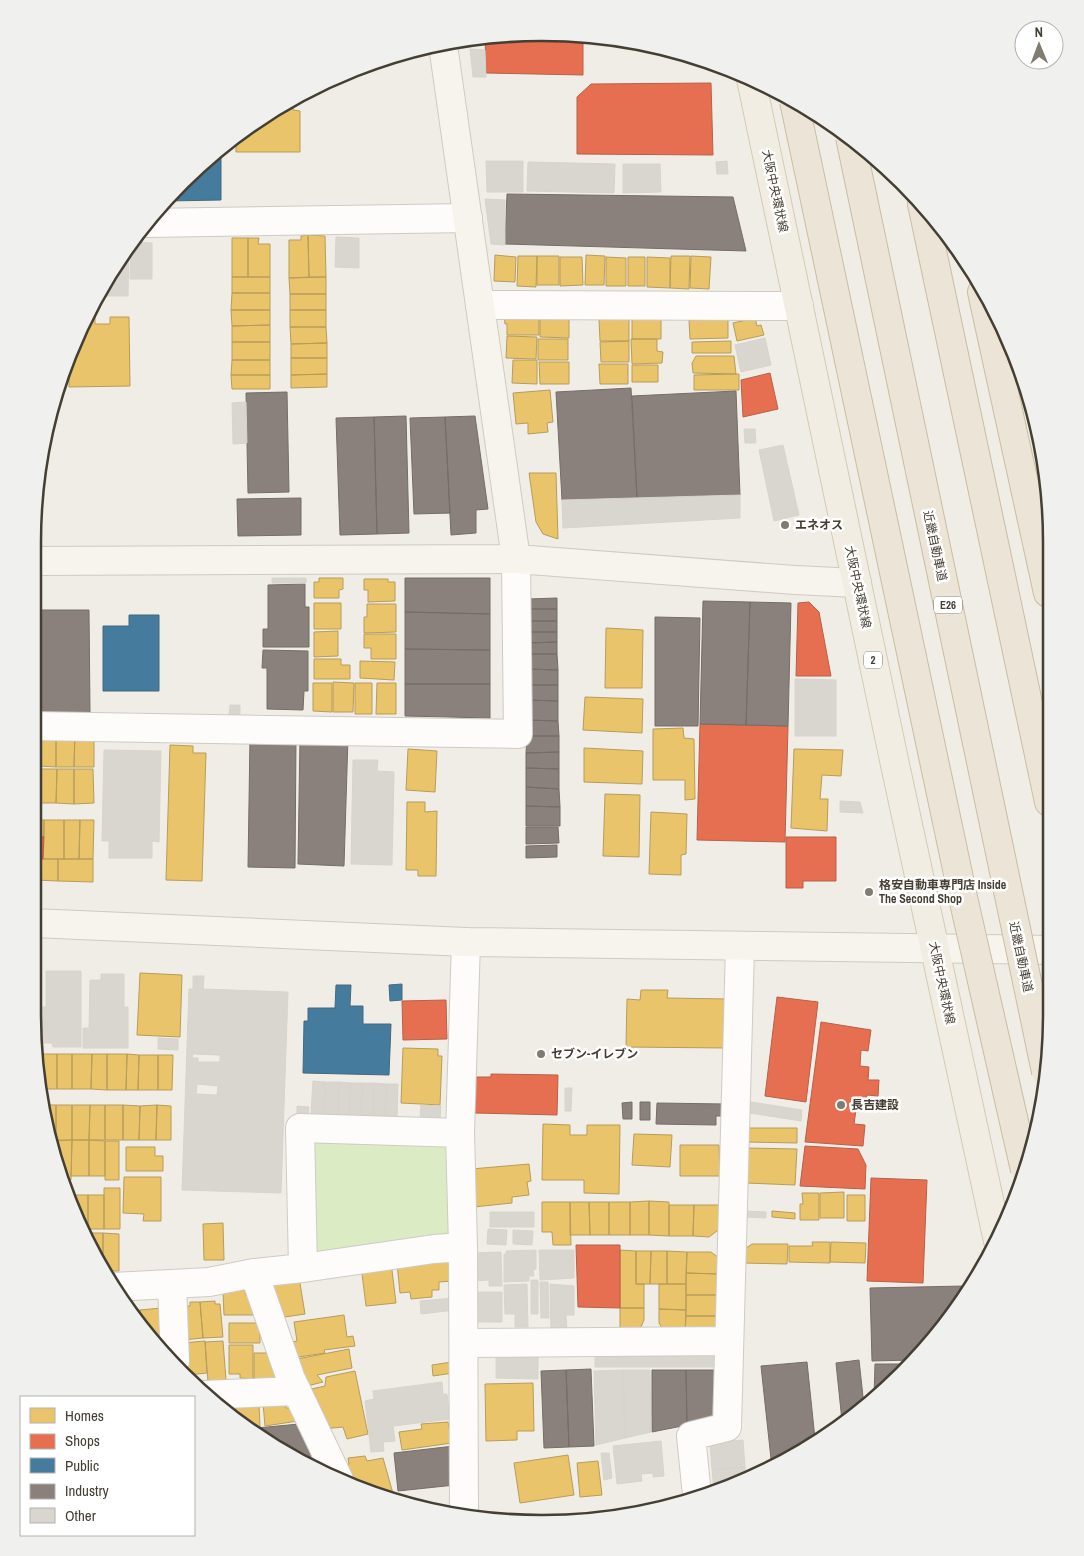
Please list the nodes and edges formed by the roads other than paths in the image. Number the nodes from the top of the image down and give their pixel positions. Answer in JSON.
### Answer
{"nodes":[{"id":1,"x":443,"y":51,"type":"edge"},
{"id":2,"x":753,"y":88,"type":"edge"},
{"id":3,"x":796,"y":110,"type":"edge"},
{"id":4,"x":853,"y":150,"type":"edge"},
{"id":5,"x":468,"y":218,"type":"junction"},
{"id":6,"x":926,"y":221,"type":"edge"},
{"id":7,"x":157,"y":223,"type":"edge"},
{"id":8,"x":480,"y":304,"type":"junction"},
{"id":9,"x":799,"y":306,"type":"junction"},
{"id":10,"x":986,"y":312,"type":"edge"},
{"id":11,"x":516,"y":559,"type":"junction"},
{"id":12,"x":41,"y":561,"type":"edge"},
{"id":13,"x":1043,"y":570,"type":"edge"},
{"id":14,"x":857,"y":583,"type":"junction"},
{"id":15,"x":41,"y":726,"type":"edge"},
{"id":16,"x":1043,"y":774,"type":"edge"},
{"id":17,"x":41,"y":923,"type":"edge"},
{"id":18,"x":466,"y":942,"type":"junction"},
{"id":19,"x":740,"y":946,"type":"junction"},
{"id":20,"x":935,"y":949,"type":"junction"},
{"id":21,"x":1043,"y":950,"type":"edge"},
{"id":22,"x":1042,"y":1051,"type":"edge"},
{"id":23,"x":460,"y":1133,"type":"junction"},
{"id":24,"x":1022,"y":1157,"type":"edge"},
{"id":25,"x":995,"y":1227,"type":"edge"},
{"id":26,"x":463,"y":1247,"type":"junction"},
{"id":27,"x":304,"y":1268,"type":"junction"},
{"id":28,"x":254,"y":1273,"type":"junction"},
{"id":29,"x":172,"y":1284,"type":"junction"},
{"id":30,"x":122,"y":1287,"type":"edge"},
{"id":31,"x":729,"y":1341,"type":"junction"},
{"id":32,"x":464,"y":1343,"type":"junction"},
{"id":33,"x":174,"y":1352,"type":"edge"},
{"id":34,"x":296,"y":1391,"type":"junction"},
{"id":35,"x":217,"y":1394,"type":"edge"},
{"id":36,"x":334,"y":1469,"type":"edge"},
{"id":37,"x":697,"y":1490,"type":"edge"},
{"id":38,"x":464,"y":1508,"type":"edge"}],
"edges":[{"from":1,"to":5,"type":"street"},
{"from":2,"to":9,"type":"main road","name":"大阪中央環状線","number":"2"},
{"from":3,"to":24,"type":"highway","bridge":true},
{"from":4,"to":22,"type":"highway","name":"近畿自動車道","number":"E26","bridge":true},
{"from":5,"to":7,"type":"street"},
{"from":5,"to":8,"type":"street"},
{"from":6,"to":16,"type":"highway"},
{"from":8,"to":9,"type":"street"},
{"from":8,"to":11,"type":"street"},
{"from":9,"to":14,"type":"main road","name":"大阪中央環状線","number":"2"},
{"from":10,"to":13,"type":"highway"},
{"from":11,"to":12,"type":"street"},
{"from":11,"to":14,"type":"street"},
{"from":11,"to":15,"type":"street"},
{"from":14,"to":20,"type":"main road","name":"大阪中央環状線","number":"2"},
{"from":17,"to":18,"type":"street"},
{"from":18,"to":19,"type":"street"},
{"from":18,"to":23,"type":"street"},
{"from":19,"to":20,"type":"street"},
{"from":19,"to":31,"type":"street"},
{"from":20,"to":21,"type":"street"},
{"from":20,"to":25,"type":"main road","name":"大阪中央環状線","number":"2"},
{"from":23,"to":26,"type":"street"},
{"from":23,"to":27,"type":"street"},
{"from":26,"to":27,"type":"street"},
{"from":26,"to":32,"type":"street"},
{"from":27,"to":28,"type":"street"},
{"from":28,"to":29,"type":"street"},
{"from":28,"to":34,"type":"street"},
{"from":29,"to":30,"type":"street"},
{"from":29,"to":33,"type":"street"},
{"from":31,"to":32,"type":"street"},
{"from":31,"to":37,"type":"street"},
{"from":32,"to":38,"type":"street"},
{"from":34,"to":35,"type":"street"},
{"from":34,"to":36,"type":"street"}]}
